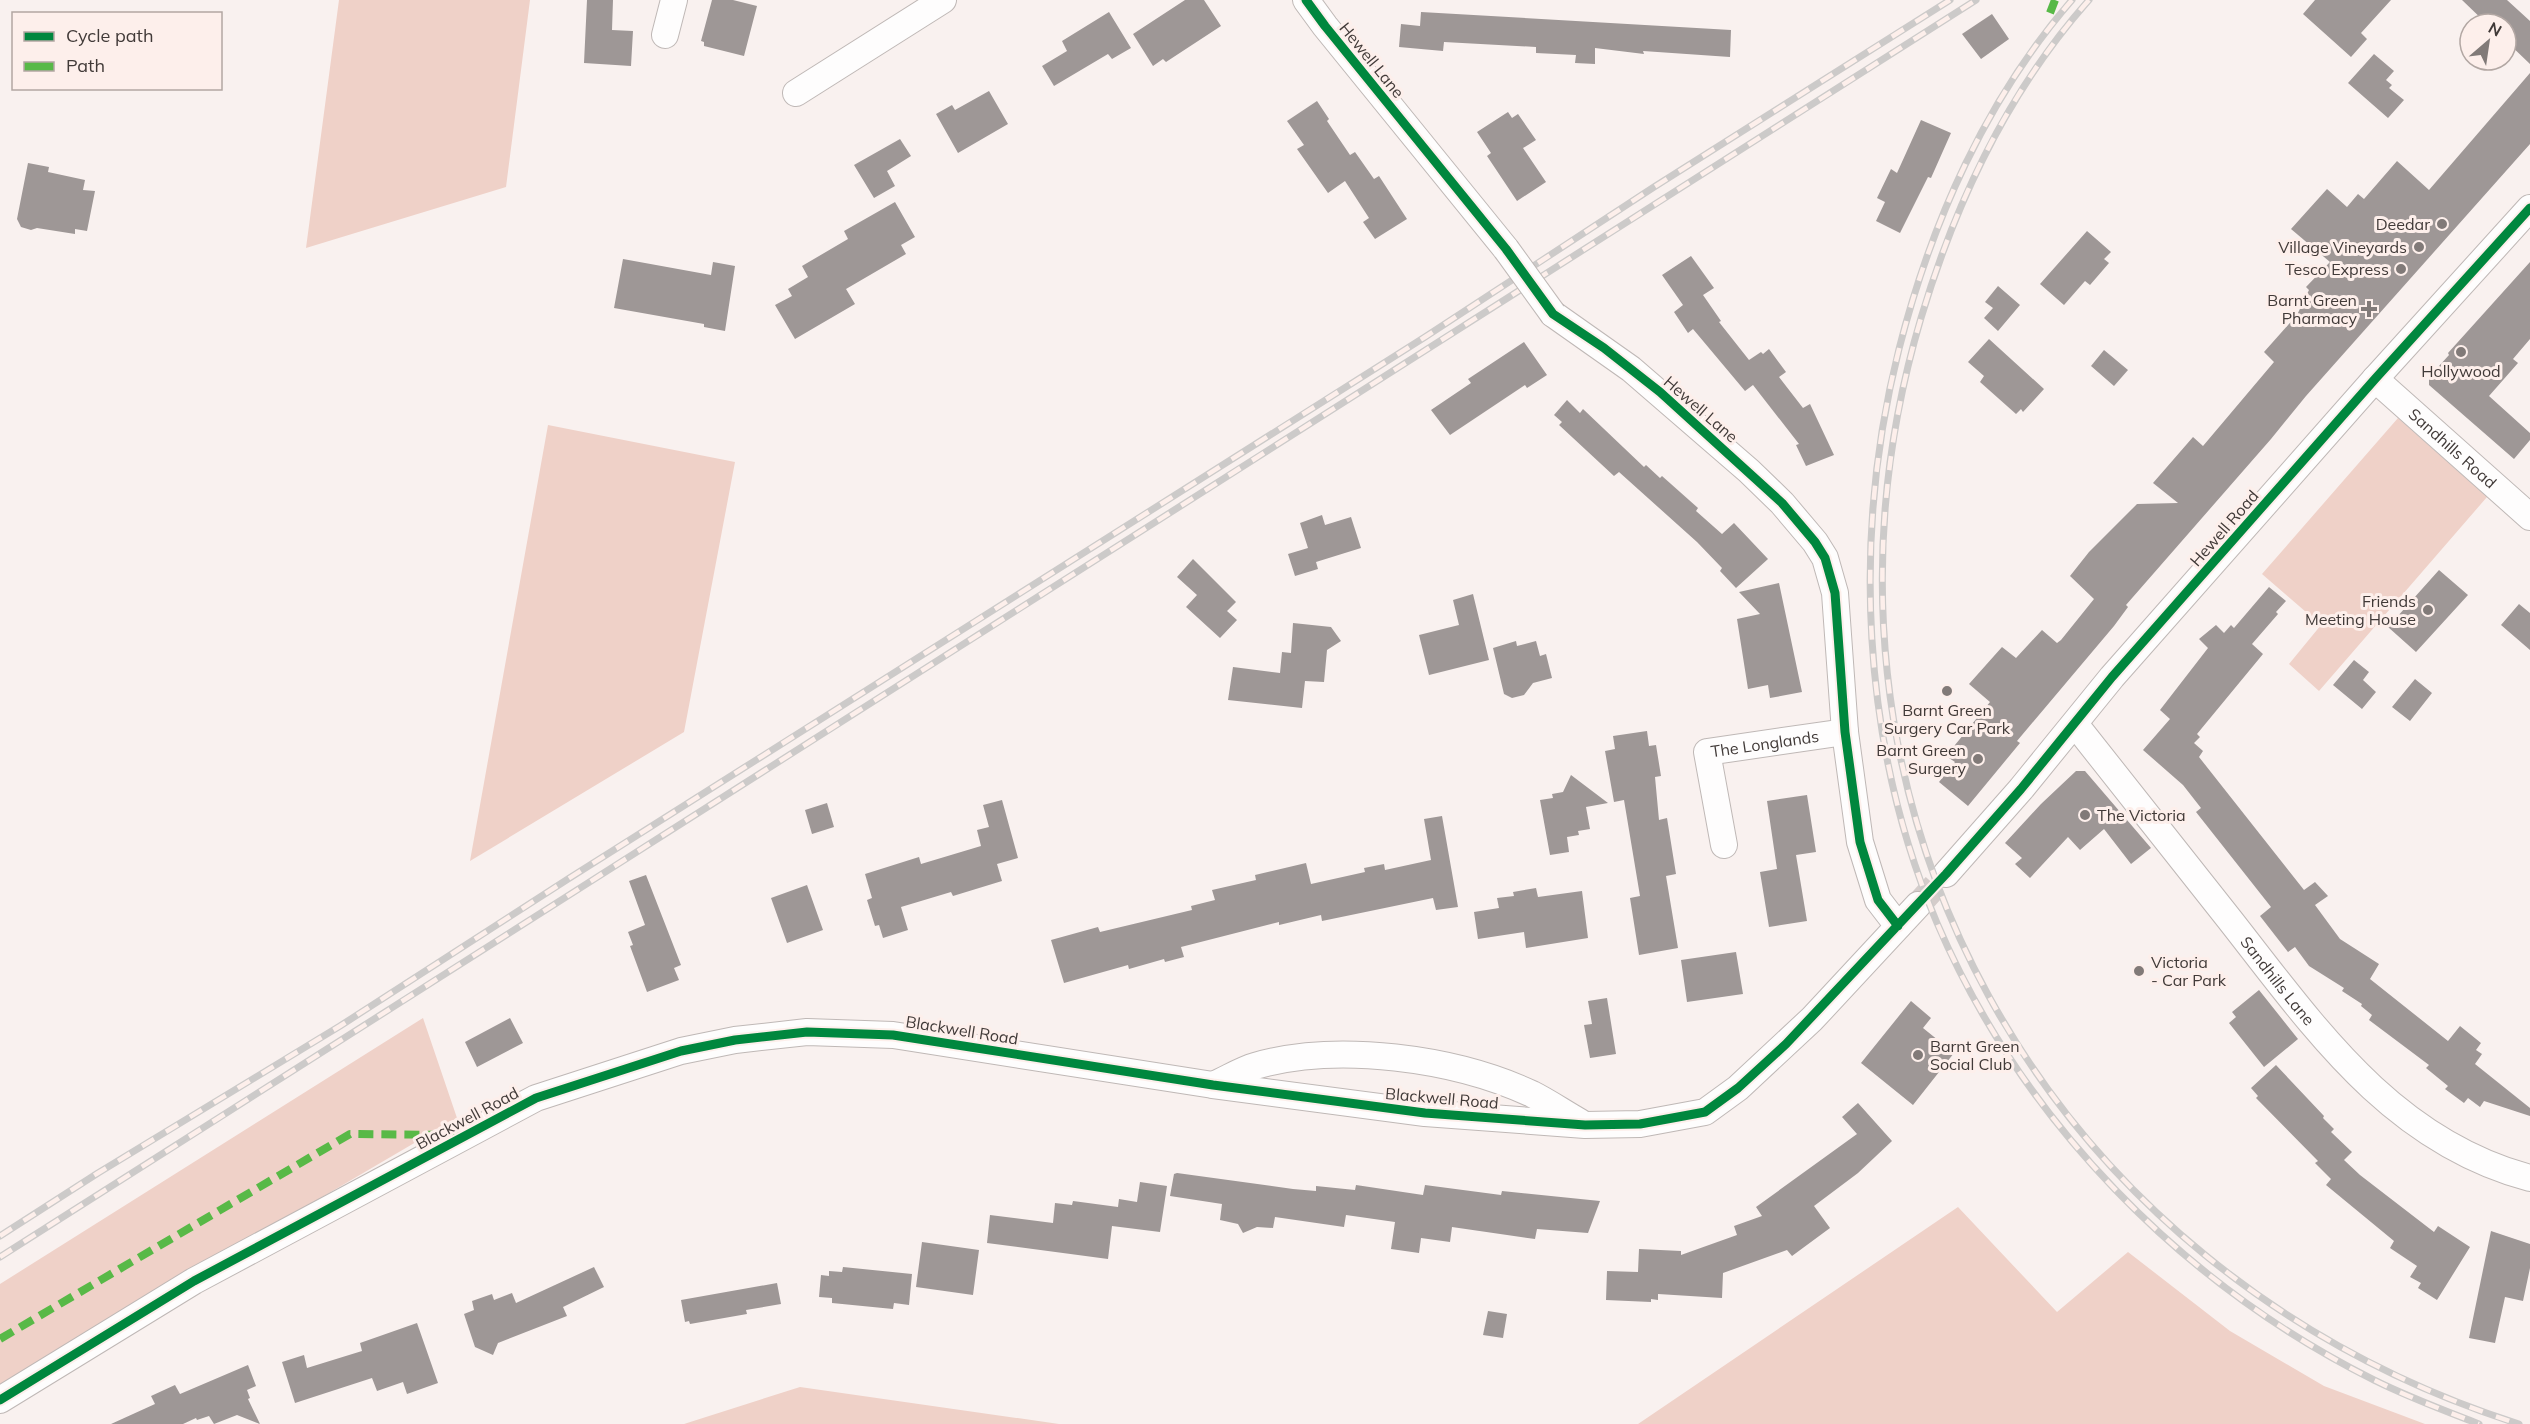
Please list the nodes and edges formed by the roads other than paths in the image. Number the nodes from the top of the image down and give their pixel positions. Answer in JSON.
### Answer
{"nodes":[{"id":1,"x":674,"y":0,"type":"edge"},
{"id":2,"x":943,"y":0,"type":"edge"},
{"id":3,"x":1306,"y":0,"type":"edge"},
{"id":4,"x":665,"y":35,"type":"dead end"},
{"id":5,"x":796,"y":93,"type":"dead end"},
{"id":6,"x":2530,"y":208,"type":"edge"},
{"id":7,"x":2375,"y":379,"type":"junction"},
{"id":8,"x":2530,"y":517,"type":"edge"},
{"id":9,"x":2075,"y":724,"type":"junction"},
{"id":10,"x":1845,"y":732,"type":"junction"},
{"id":11,"x":1724,"y":845,"type":"dead end"},
{"id":12,"x":1946,"y":874,"type":"tunnel mouth"},
{"id":13,"x":1917,"y":905,"type":"tunnel mouth"},
{"id":14,"x":1898,"y":926,"type":"junction"},
{"id":15,"x":1214,"y":1085,"type":"junction"},
{"id":16,"x":1585,"y":1125,"type":"junction"},
{"id":17,"x":2530,"y":1178,"type":"edge"},
{"id":18,"x":0,"y":1400,"type":"edge"}],
"edges":[{"from":1,"to":4,"type":"street"},
{"from":2,"to":5,"type":"street"},
{"from":3,"to":10,"type":"street","name":"Hewell Lane","bridge":true},
{"from":6,"to":7,"type":"street","name":"Hewell Road"},
{"from":7,"to":8,"type":"street","name":"Sandhills Road"},
{"from":7,"to":9,"type":"street","name":"Hewell Road"},
{"from":9,"to":12,"type":"street","name":"Hewell Road"},
{"from":9,"to":17,"type":"street","name":"Sandhills Lane"},
{"from":10,"to":11,"type":"street","name":"The Longlands"},
{"from":10,"to":14,"type":"street","name":"Hewell Lane"},
{"from":13,"to":14,"type":"street","name":"Blackwell Road"},
{"from":14,"to":16,"type":"street","name":"Blackwell Road"},
{"from":15,"to":16,"type":"street","name":"Blackwell Road"},
{"from":15,"to":16,"type":"street"},
{"from":15,"to":18,"type":"street","name":"Blackwell Road"}]}
